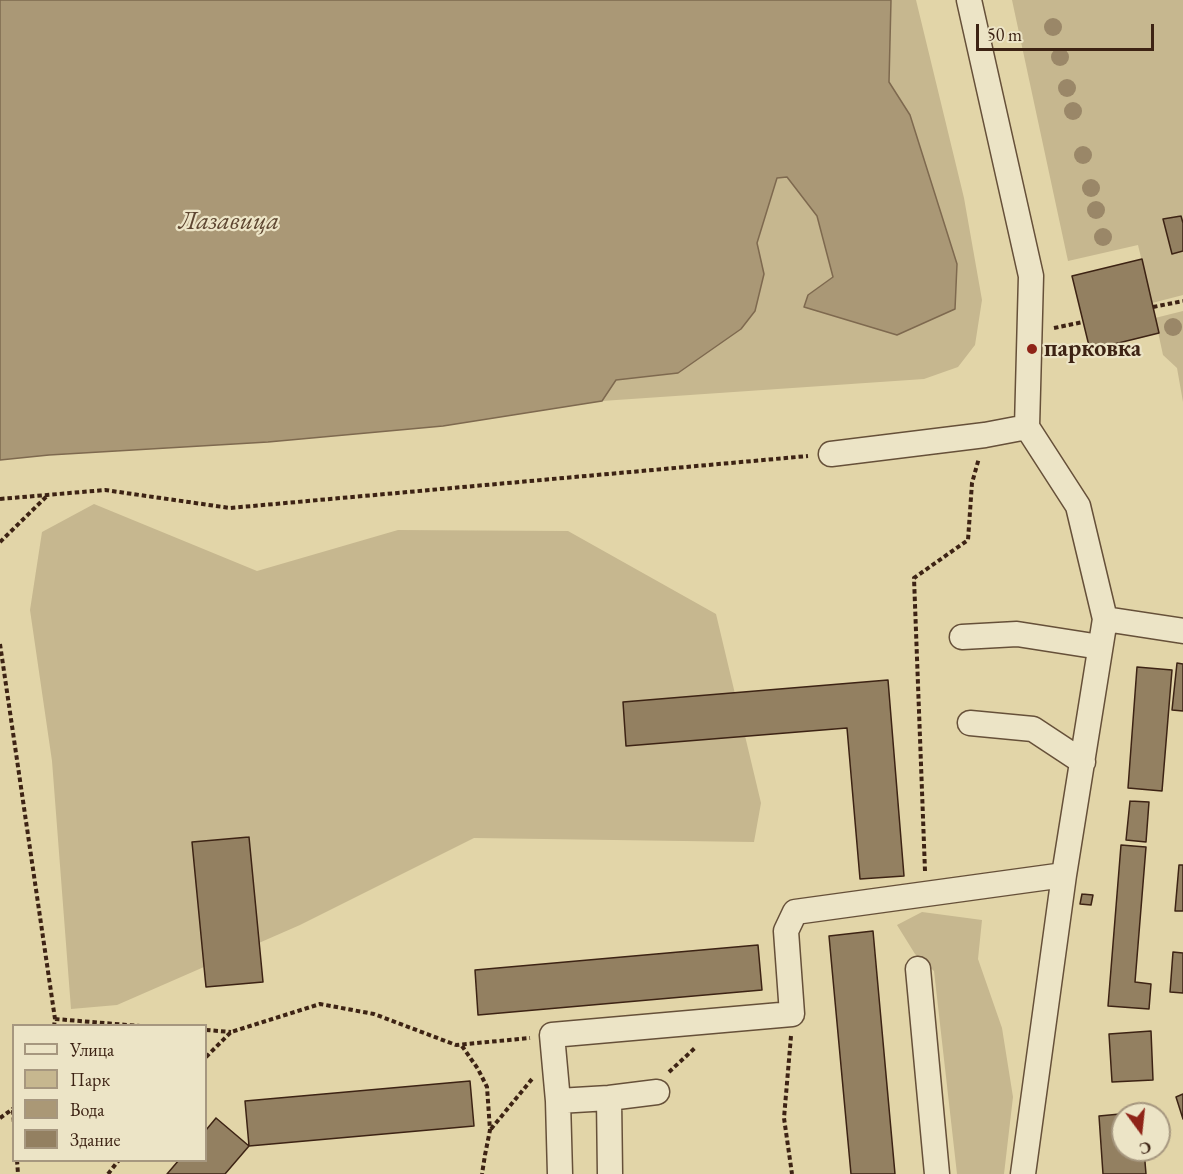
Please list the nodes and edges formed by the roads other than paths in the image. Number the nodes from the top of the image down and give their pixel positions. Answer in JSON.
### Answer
{"nodes":[{"id":1,"x":969,"y":0,"type":"edge"},
{"id":2,"x":1027,"y":427,"type":"junction"},
{"id":3,"x":831,"y":454,"type":"road end"},
{"id":4,"x":1105,"y":619,"type":"junction"},
{"id":5,"x":1183,"y":631,"type":"edge"},
{"id":6,"x":962,"y":637,"type":"dead end"},
{"id":7,"x":1100,"y":647,"type":"junction"},
{"id":8,"x":970,"y":723,"type":"dead end"},
{"id":9,"x":1083,"y":762,"type":"junction"},
{"id":10,"x":1064,"y":874,"type":"junction"},
{"id":11,"x":918,"y":969,"type":"dead end"},
{"id":12,"x":657,"y":1092,"type":"road end"},
{"id":13,"x":609,"y":1098,"type":"junction"},
{"id":14,"x":558,"y":1101,"type":"junction"},
{"id":15,"x":560,"y":1174,"type":"edge"},
{"id":16,"x":610,"y":1174,"type":"edge"},
{"id":17,"x":937,"y":1174,"type":"edge"},
{"id":18,"x":1023,"y":1174,"type":"edge"}],
"edges":[{"from":1,"to":2,"type":"street"},
{"from":2,"to":3,"type":"street"},
{"from":2,"to":4,"type":"street"},
{"from":4,"to":5,"type":"street"},
{"from":4,"to":7,"type":"street"},
{"from":6,"to":7,"type":"street"},
{"from":7,"to":9,"type":"street"},
{"from":8,"to":9,"type":"street"},
{"from":9,"to":10,"type":"street"},
{"from":10,"to":14,"type":"street"},
{"from":10,"to":18,"type":"street"},
{"from":11,"to":17,"type":"street"},
{"from":12,"to":13,"type":"street"},
{"from":13,"to":14,"type":"street"},
{"from":13,"to":16,"type":"street"},
{"from":14,"to":15,"type":"street"}]}
